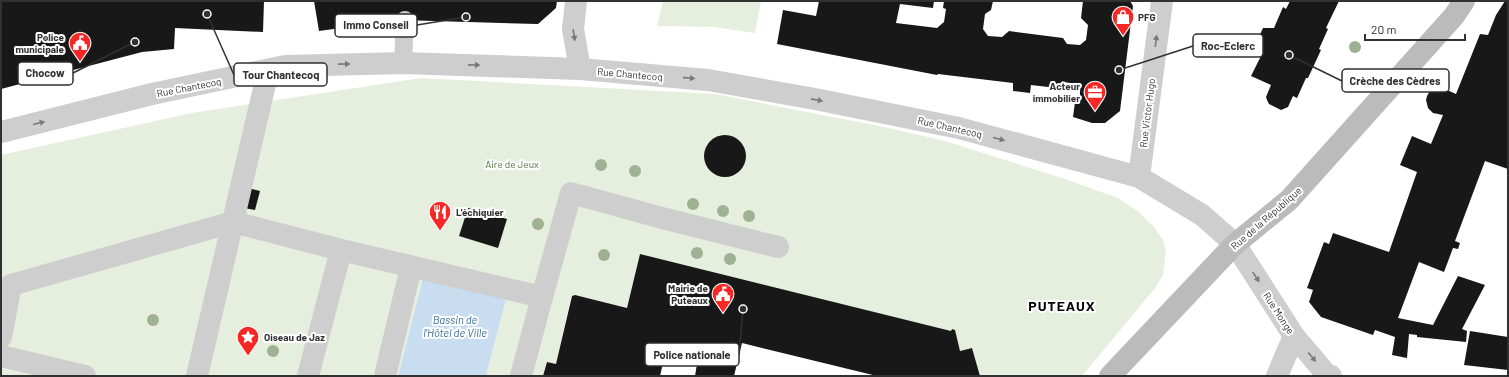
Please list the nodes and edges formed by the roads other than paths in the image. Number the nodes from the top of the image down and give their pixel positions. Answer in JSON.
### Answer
{"nodes":[{"id":1,"x":576,"y":1,"type":"edge"},
{"id":2,"x":1162,"y":1,"type":"edge"},
{"id":3,"x":1464,"y":1,"type":"edge"},
{"id":4,"x":405,"y":20,"type":"dead end"},
{"id":5,"x":403,"y":64,"type":"junction"},
{"id":6,"x":580,"y":69,"type":"junction"},
{"id":7,"x":268,"y":70,"type":"junction"},
{"id":8,"x":1,"y":132,"type":"edge"},
{"id":9,"x":1139,"y":177,"type":"junction"},
{"id":10,"x":232,"y":222,"type":"junction"},
{"id":11,"x":1235,"y":244,"type":"junction"},
{"id":12,"x":778,"y":247,"type":"dead end"},
{"id":13,"x":341,"y":250,"type":"junction"},
{"id":14,"x":411,"y":267,"type":"junction"},
{"id":15,"x":542,"y":297,"type":"junction"},
{"id":16,"x":1,"y":336,"type":"edge"},
{"id":17,"x":1294,"y":336,"type":"junction"},
{"id":18,"x":1,"y":356,"type":"edge"},
{"id":19,"x":85,"y":376,"type":"edge"},
{"id":20,"x":197,"y":376,"type":"edge"},
{"id":21,"x":308,"y":376,"type":"edge"},
{"id":22,"x":385,"y":376,"type":"edge"},
{"id":23,"x":521,"y":376,"type":"edge"},
{"id":24,"x":1110,"y":376,"type":"edge"},
{"id":25,"x":1277,"y":376,"type":"edge"},
{"id":26,"x":1330,"y":376,"type":"edge"}],
"edges":[{"from":1,"to":6,"type":"street","one_way":true},
{"from":9,"to":2,"type":"street","name":"Rue Victor Hugo","one_way":true},
{"from":3,"to":11,"type":"street","name":"Rue de la République"},
{"from":4,"to":5,"type":"lane"},
{"from":5,"to":6,"type":"street","name":"Rue Chantecoq","one_way":true},
{"from":7,"to":5,"type":"street","name":"Rue Chantecoq","one_way":true},
{"from":6,"to":9,"type":"street","name":"Rue Chantecoq","one_way":true},
{"from":8,"to":7,"type":"street","name":"Rue Chantecoq","one_way":true},
{"from":7,"to":10,"type":"street"},
{"from":9,"to":11,"type":"street","name":"Rue Chantecoq"},
{"from":10,"to":13,"type":"street"},
{"from":10,"to":16,"type":"street"},
{"from":10,"to":20,"type":"street"},
{"from":11,"to":17,"type":"street","name":"Rue Monge","one_way":true},
{"from":11,"to":24,"type":"street","name":"Rue de la République"},
{"from":12,"to":15,"type":"street"},
{"from":13,"to":14,"type":"street"},
{"from":13,"to":21,"type":"street"},
{"from":14,"to":15,"type":"street"},
{"from":14,"to":22,"type":"street"},
{"from":15,"to":23,"type":"street"},
{"from":17,"to":25,"type":"street"},
{"from":17,"to":26,"type":"street","name":"Rue Monge","one_way":true},
{"from":18,"to":19,"type":"street"}]}
